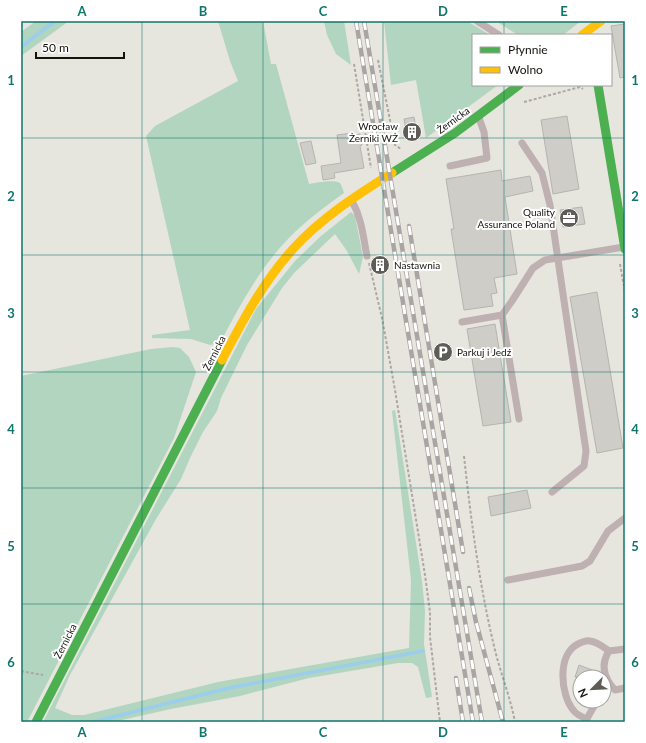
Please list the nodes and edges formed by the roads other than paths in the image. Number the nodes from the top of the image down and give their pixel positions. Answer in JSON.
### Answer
{"nodes":[{"id":1,"x":477,"y":21,"type":"edge"},
{"id":2,"x":600,"y":21,"type":"edge"},
{"id":3,"x":498,"y":34,"type":"edge"},
{"id":4,"x":583,"y":34,"type":"edge"},
{"id":5,"x":597,"y":34,"type":"edge"},
{"id":6,"x":518,"y":86,"type":"edge"},
{"id":7,"x":598,"y":86,"type":"edge"},
{"id":8,"x":587,"y":88,"type":"edge"},
{"id":9,"x":600,"y":97,"type":"junction"},
{"id":10,"x":478,"y":116,"type":"junction"},
{"id":11,"x":522,"y":143,"type":"dead end"},
{"id":12,"x":450,"y":166,"type":"dead end"},
{"id":13,"x":351,"y":200,"type":"junction"},
{"id":14,"x":625,"y":248,"type":"edge"},
{"id":15,"x":367,"y":256,"type":"road end"},
{"id":16,"x":558,"y":257,"type":"junction"},
{"id":17,"x":502,"y":315,"type":"junction"},
{"id":18,"x":462,"y":322,"type":"dead end"},
{"id":19,"x":519,"y":419,"type":"dead end"},
{"id":20,"x":552,"y":492,"type":"dead end"},
{"id":21,"x":625,"y":518,"type":"edge"},
{"id":22,"x":508,"y":580,"type":"dead end"},
{"id":23,"x":625,"y":649,"type":"edge"},
{"id":24,"x":609,"y":651,"type":"junction"},
{"id":25,"x":604,"y":669,"type":"edge"},
{"id":26,"x":612,"y":687,"type":"edge"},
{"id":27,"x":625,"y":688,"type":"edge"},
{"id":28,"x":593,"y":709,"type":"edge"},
{"id":29,"x":586,"y":721,"type":"edge"},
{"id":30,"x":36,"y":722,"type":"edge"}],
"edges":[{"from":1,"to":3,"type":"lane"},
{"from":2,"to":4,"type":"street"},
{"from":2,"to":5,"type":"street"},
{"from":6,"to":10,"type":"street","name":"Żernicka"},
{"from":7,"to":9,"type":"street"},
{"from":8,"to":9,"type":"street"},
{"from":9,"to":14,"type":"street"},
{"from":10,"to":12,"type":"lane"},
{"from":10,"to":13,"type":"street","name":"Żernicka"},
{"from":11,"to":16,"type":"lane"},
{"from":13,"to":15,"type":"lane"},
{"from":13,"to":30,"type":"street","name":"Żernicka"},
{"from":14,"to":16,"type":"lane"},
{"from":16,"to":17,"type":"lane"},
{"from":16,"to":20,"type":"lane"},
{"from":17,"to":18,"type":"lane"},
{"from":17,"to":19,"type":"lane"},
{"from":21,"to":22,"type":"lane"},
{"from":23,"to":24,"type":"lane"},
{"from":24,"to":25,"type":"lane"},
{"from":24,"to":29,"type":"lane"},
{"from":26,"to":27,"type":"lane"},
{"from":28,"to":29,"type":"lane"}]}
